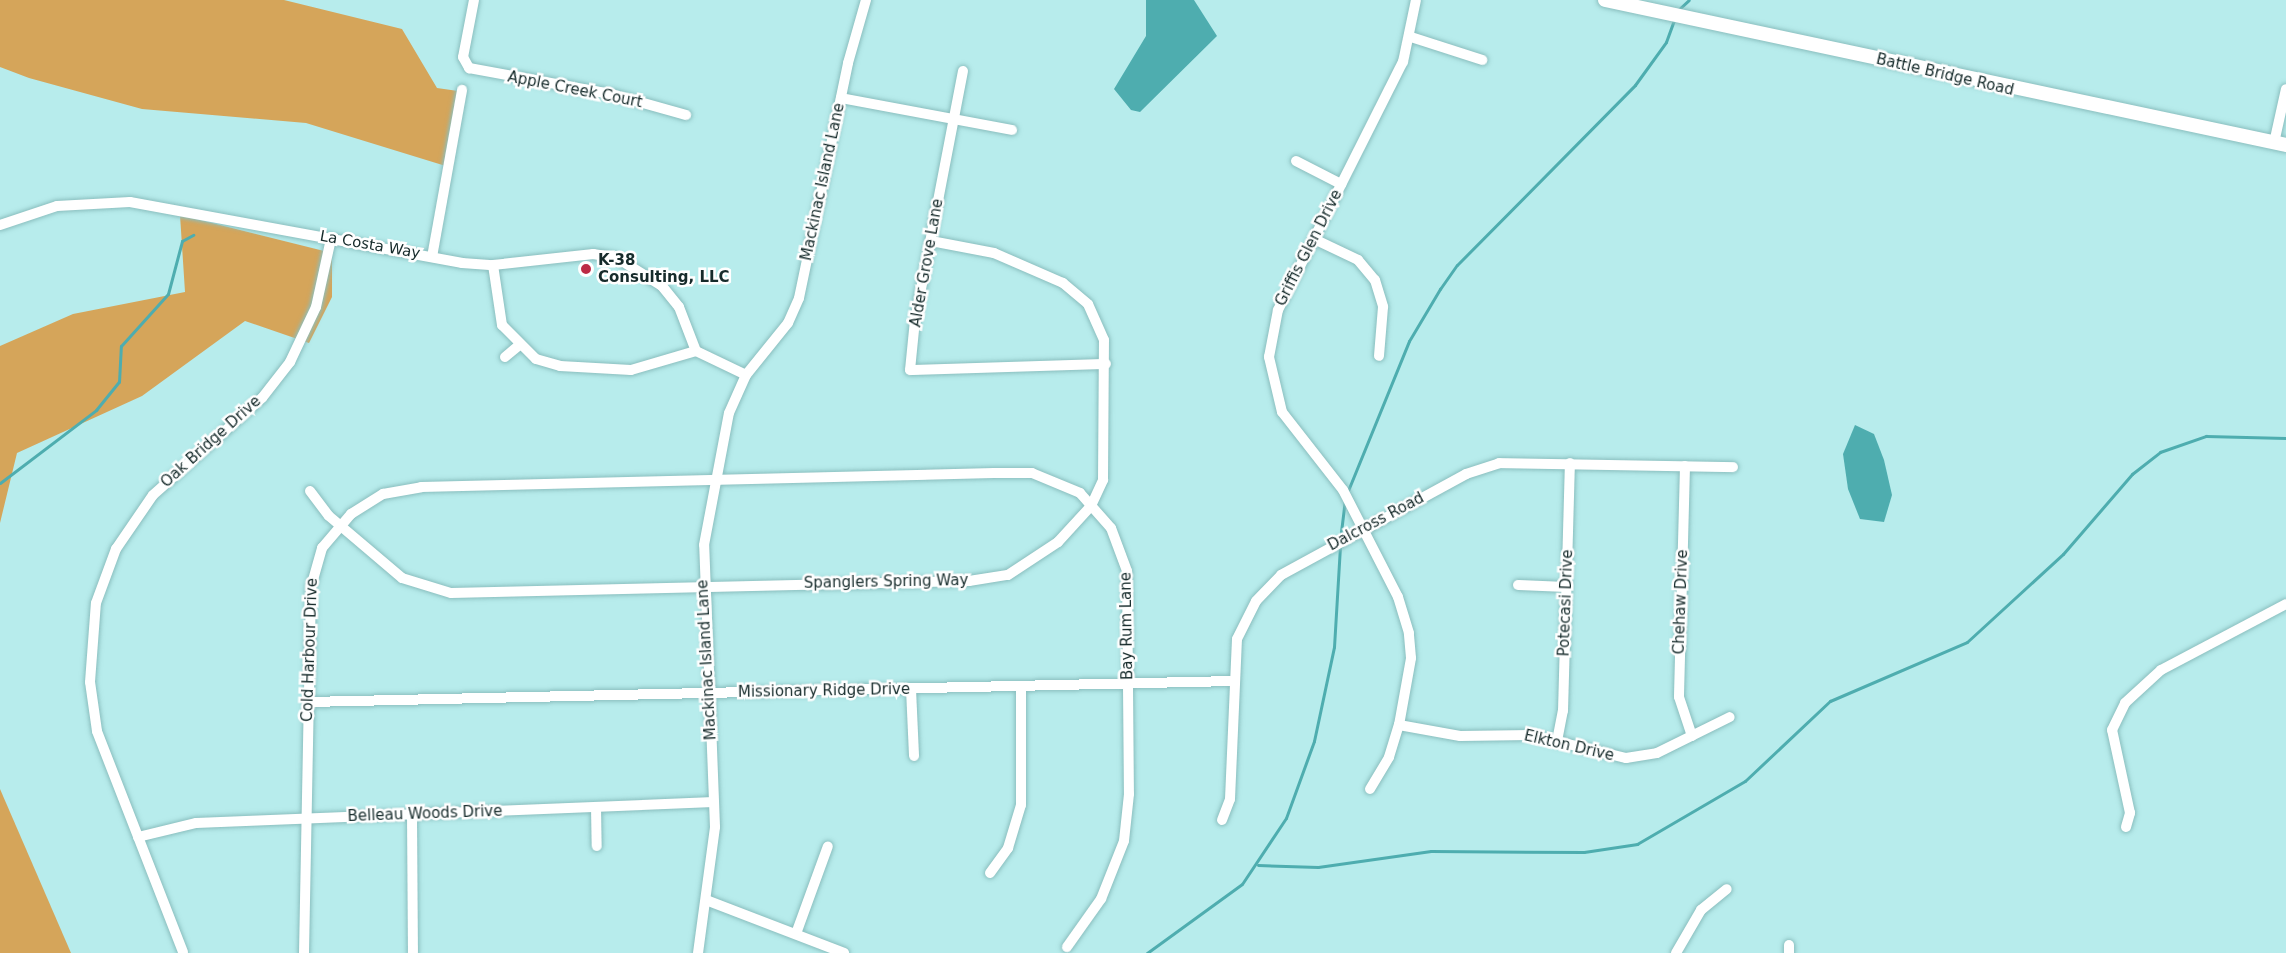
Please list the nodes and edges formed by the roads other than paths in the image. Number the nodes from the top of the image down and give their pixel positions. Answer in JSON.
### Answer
{"nodes":[{"id":1,"x":474,"y":0,"type":"edge"},
{"id":2,"x":866,"y":0,"type":"edge"},
{"id":3,"x":1416,"y":0,"type":"edge"},
{"id":4,"x":1605,"y":0,"type":"edge"},
{"id":5,"x":1410,"y":37,"type":"junction"},
{"id":6,"x":1482,"y":60,"type":"dead end"},
{"id":7,"x":963,"y":71,"type":"dead end"},
{"id":8,"x":2286,"y":89,"type":"edge"},
{"id":9,"x":462,"y":90,"type":"dead end"},
{"id":10,"x":841,"y":98,"type":"junction"},
{"id":11,"x":686,"y":115,"type":"dead end"},
{"id":12,"x":954,"y":119,"type":"junction"},
{"id":13,"x":1012,"y":130,"type":"dead end"},
{"id":14,"x":2280,"y":144,"type":"edge"},
{"id":15,"x":1296,"y":161,"type":"dead end"},
{"id":16,"x":1341,"y":184,"type":"junction"},
{"id":17,"x":0,"y":225,"type":"edge"},
{"id":18,"x":331,"y":239,"type":"junction"},
{"id":19,"x":1314,"y":239,"type":"junction"},
{"id":20,"x":931,"y":241,"type":"junction"},
{"id":21,"x":432,"y":257,"type":"junction"},
{"id":22,"x":494,"y":265,"type":"junction"},
{"id":23,"x":518,"y":346,"type":"junction"},
{"id":24,"x":696,"y":351,"type":"junction"},
{"id":25,"x":1379,"y":356,"type":"dead end"},
{"id":26,"x":505,"y":357,"type":"dead end"},
{"id":27,"x":1106,"y":364,"type":"junction"},
{"id":28,"x":746,"y":375,"type":"junction"},
{"id":29,"x":1570,"y":464,"type":"junction"},
{"id":30,"x":1685,"y":466,"type":"junction"},
{"id":31,"x":1733,"y":467,"type":"dead end"},
{"id":32,"x":716,"y":480,"type":"junction"},
{"id":33,"x":310,"y":491,"type":"dead end"},
{"id":34,"x":1091,"y":506,"type":"junction"},
{"id":35,"x":341,"y":523,"type":"junction"},
{"id":36,"x":1363,"y":529,"type":"junction"},
{"id":37,"x":1518,"y":585,"type":"dead end"},
{"id":38,"x":701,"y":586,"type":"junction"},
{"id":39,"x":1567,"y":587,"type":"junction"},
{"id":40,"x":2286,"y":604,"type":"edge"},
{"id":41,"x":1231,"y":681,"type":"junction"},
{"id":42,"x":1129,"y":682,"type":"junction"},
{"id":43,"x":1021,"y":686,"type":"junction"},
{"id":44,"x":911,"y":689,"type":"junction"},
{"id":45,"x":708,"y":693,"type":"junction"},
{"id":46,"x":308,"y":702,"type":"junction"},
{"id":47,"x":1730,"y":717,"type":"dead end"},
{"id":48,"x":1399,"y":726,"type":"junction"},
{"id":49,"x":1692,"y":736,"type":"junction"},
{"id":50,"x":1557,"y":741,"type":"junction"},
{"id":51,"x":914,"y":756,"type":"dead end"},
{"id":52,"x":1370,"y":789,"type":"dead end"},
{"id":53,"x":714,"y":802,"type":"junction"},
{"id":54,"x":596,"y":807,"type":"junction"},
{"id":55,"x":412,"y":815,"type":"junction"},
{"id":56,"x":306,"y":819,"type":"junction"},
{"id":57,"x":1222,"y":820,"type":"dead end"},
{"id":58,"x":2126,"y":827,"type":"dead end"},
{"id":59,"x":138,"y":837,"type":"junction"},
{"id":60,"x":597,"y":846,"type":"dead end"},
{"id":61,"x":828,"y":846,"type":"dead end"},
{"id":62,"x":990,"y":873,"type":"dead end"},
{"id":63,"x":1727,"y":889,"type":"dead end"},
{"id":64,"x":706,"y":900,"type":"junction"},
{"id":65,"x":797,"y":931,"type":"junction"},
{"id":66,"x":1067,"y":947,"type":"dead end"},
{"id":67,"x":183,"y":952,"type":"edge"},
{"id":68,"x":304,"y":953,"type":"edge"},
{"id":69,"x":413,"y":953,"type":"edge"},
{"id":70,"x":698,"y":953,"type":"edge"},
{"id":71,"x":844,"y":953,"type":"edge"},
{"id":72,"x":1676,"y":953,"type":"edge"}],
"edges":[{"from":1,"to":11,"type":"street","name":"Apple Creek Court"},
{"from":2,"to":10,"type":"street","name":"Mackinac Island Lane"},
{"from":3,"to":5,"type":"street","name":"Griffis Glen Drive"},
{"from":4,"to":14,"type":"street","name":"Battle Bridge Road"},
{"from":5,"to":6,"type":"street"},
{"from":5,"to":16,"type":"street","name":"Griffis Glen Drive"},
{"from":7,"to":12,"type":"street","name":"Alder Grove Lane"},
{"from":8,"to":14,"type":"street"},
{"from":9,"to":21,"type":"street"},
{"from":10,"to":12,"type":"street"},
{"from":10,"to":28,"type":"street","name":"Mackinac Island Lane"},
{"from":12,"to":13,"type":"street"},
{"from":12,"to":20,"type":"street","name":"Alder Grove Lane"},
{"from":15,"to":16,"type":"street"},
{"from":16,"to":19,"type":"street","name":"Griffis Glen Drive"},
{"from":17,"to":18,"type":"street","name":"La Costa Way"},
{"from":18,"to":21,"type":"street","name":"La Costa Way"},
{"from":18,"to":59,"type":"street","name":"Oak Bridge Drive"},
{"from":19,"to":25,"type":"street"},
{"from":19,"to":36,"type":"street","name":"Griffis Glen Drive"},
{"from":20,"to":27,"type":"street","name":"Spanglers Spring Way"},
{"from":20,"to":27,"type":"street","name":"Alder Grove Lane"},
{"from":21,"to":22,"type":"street","name":"La Costa Way"},
{"from":22,"to":23,"type":"street"},
{"from":22,"to":24,"type":"street","name":"La Costa Way"},
{"from":23,"to":24,"type":"street"},
{"from":23,"to":26,"type":"street"},
{"from":24,"to":28,"type":"street"},
{"from":27,"to":34,"type":"street","name":"Spanglers Spring Way"},
{"from":28,"to":32,"type":"street","name":"Mackinac Island Lane"},
{"from":29,"to":30,"type":"street","name":"Dalcross Road"},
{"from":29,"to":36,"type":"street","name":"Dalcross Road"},
{"from":29,"to":39,"type":"street","name":"Potecasi Drive"},
{"from":30,"to":31,"type":"street","name":"Dalcross Road"},
{"from":30,"to":49,"type":"street","name":"Chehaw Drive"},
{"from":32,"to":34,"type":"street","name":"Bay Rum Lane"},
{"from":32,"to":35,"type":"street","name":"Cold Harbour Drive"},
{"from":32,"to":38,"type":"street","name":"Mackinac Island Lane"},
{"from":33,"to":35,"type":"street","name":"Spanglers Spring Way"},
{"from":34,"to":38,"type":"street","name":"Spanglers Spring Way"},
{"from":34,"to":42,"type":"street","name":"Bay Rum Lane"},
{"from":35,"to":38,"type":"street","name":"Spanglers Spring Way"},
{"from":35,"to":46,"type":"street","name":"Cold Harbour Drive"},
{"from":36,"to":41,"type":"street","name":"Dalcross Road"},
{"from":36,"to":48,"type":"street","name":"Griffis Glen Drive"},
{"from":37,"to":39,"type":"street"},
{"from":38,"to":45,"type":"street","name":"Mackinac Island Lane"},
{"from":39,"to":50,"type":"street","name":"Potecasi Drive"},
{"from":40,"to":58,"type":"street"},
{"from":41,"to":42,"type":"street","name":"Missionary Ridge Drive"},
{"from":41,"to":57,"type":"street","name":"Dalcross Road"},
{"from":42,"to":43,"type":"street","name":"Missionary Ridge Drive"},
{"from":42,"to":66,"type":"street","name":"Bay Rum Lane"},
{"from":43,"to":44,"type":"street","name":"Missionary Ridge Drive"},
{"from":43,"to":62,"type":"street"},
{"from":44,"to":45,"type":"street","name":"Missionary Ridge Drive"},
{"from":44,"to":51,"type":"street"},
{"from":45,"to":46,"type":"street","name":"Missionary Ridge Drive"},
{"from":45,"to":53,"type":"street","name":"Mackinac Island Lane"},
{"from":46,"to":56,"type":"street","name":"Cold Harbour Drive"},
{"from":47,"to":49,"type":"street","name":"Elkton Drive"},
{"from":48,"to":50,"type":"street","name":"Elkton Drive"},
{"from":48,"to":52,"type":"street","name":"Griffis Glen Drive"},
{"from":49,"to":50,"type":"street","name":"Elkton Drive"},
{"from":53,"to":54,"type":"street","name":"Belleau Woods Drive"},
{"from":53,"to":64,"type":"street","name":"Mackinac Island Lane"},
{"from":54,"to":55,"type":"street","name":"Belleau Woods Drive"},
{"from":54,"to":60,"type":"street"},
{"from":55,"to":56,"type":"street","name":"Belleau Woods Drive"},
{"from":55,"to":69,"type":"street"},
{"from":56,"to":59,"type":"street","name":"Belleau Woods Drive"},
{"from":56,"to":68,"type":"street","name":"Cold Harbour Drive"},
{"from":59,"to":67,"type":"street","name":"Oak Bridge Drive"},
{"from":61,"to":65,"type":"street"},
{"from":63,"to":72,"type":"street"},
{"from":64,"to":65,"type":"street"},
{"from":64,"to":70,"type":"street","name":"Mackinac Island Lane"},
{"from":65,"to":71,"type":"street"}]}
